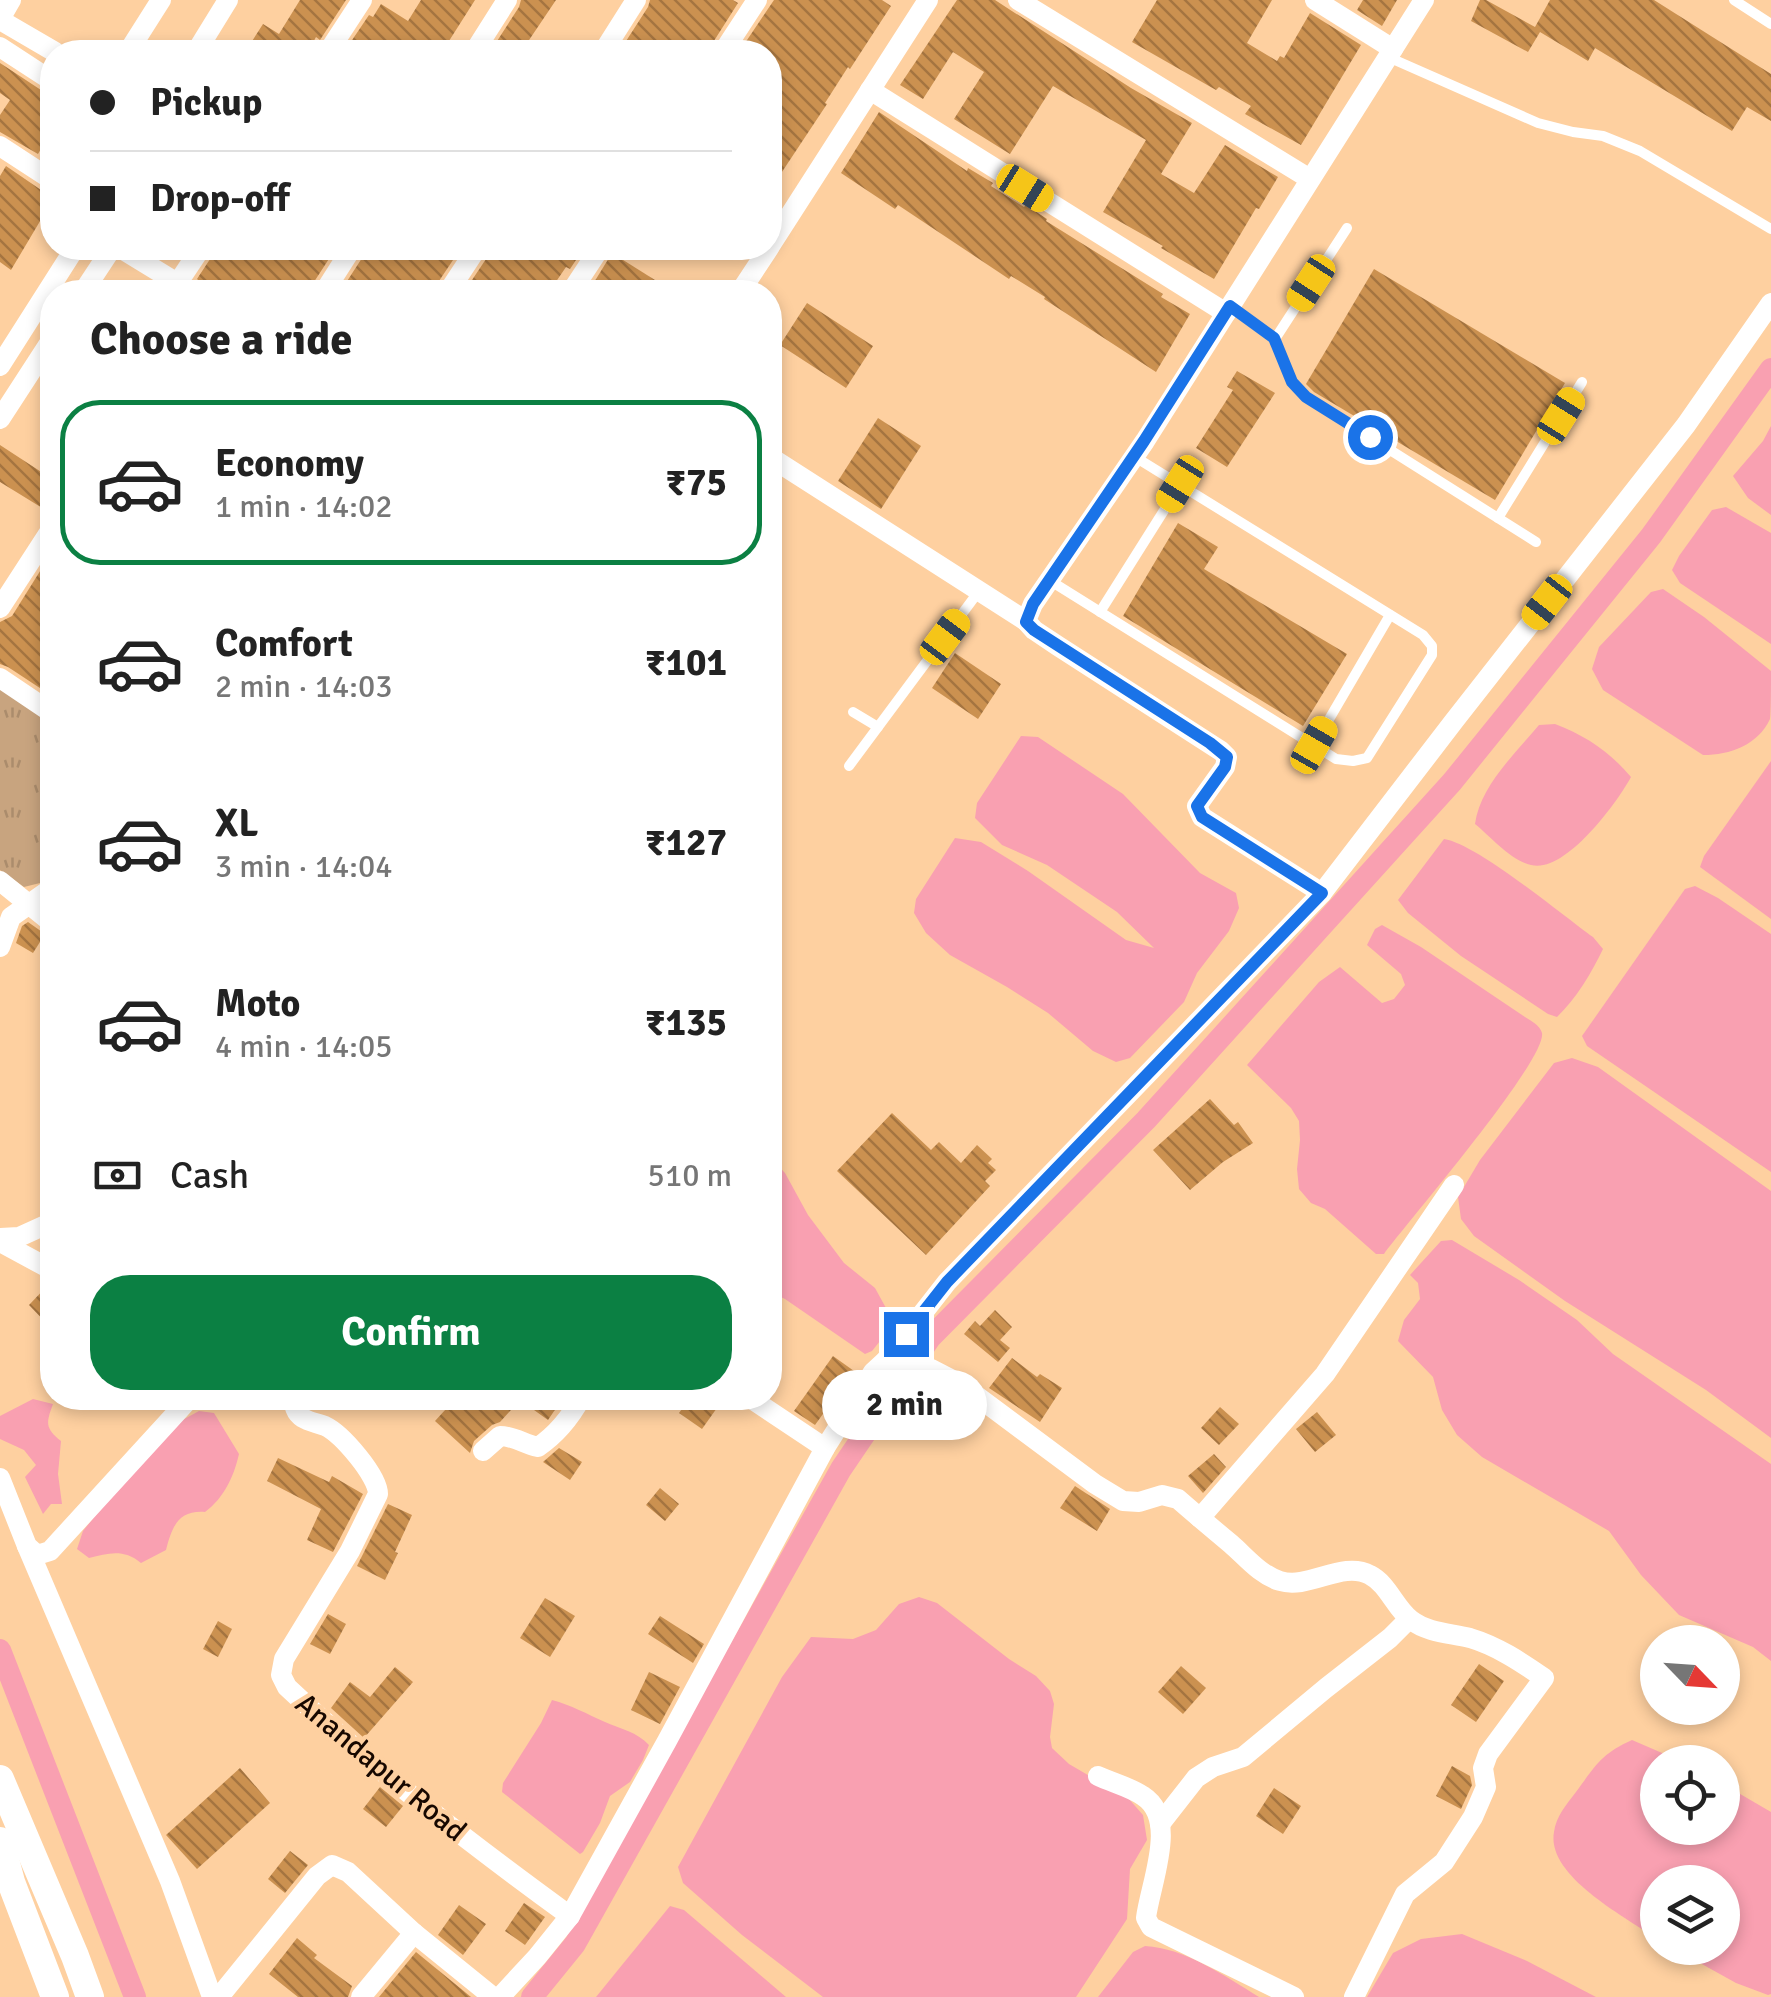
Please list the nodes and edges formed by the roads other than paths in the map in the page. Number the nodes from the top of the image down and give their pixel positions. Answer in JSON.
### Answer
{"nodes":[{"id":1,"x":12,"y":0,"type":"edge"},
{"id":2,"x":161,"y":0,"type":"edge"},
{"id":3,"x":228,"y":0,"type":"edge"},
{"id":4,"x":362,"y":0,"type":"edge"},
{"id":5,"x":507,"y":0,"type":"edge"},
{"id":6,"x":636,"y":0,"type":"edge"},
{"id":7,"x":757,"y":0,"type":"edge"},
{"id":8,"x":928,"y":0,"type":"edge"},
{"id":9,"x":1018,"y":0,"type":"edge"},
{"id":10,"x":1315,"y":0,"type":"edge"},
{"id":11,"x":1424,"y":0,"type":"edge"},
{"id":12,"x":1734,"y":0,"type":"edge"},
{"id":13,"x":0,"y":19,"type":"edge"},
{"id":14,"x":1771,"y":24,"type":"edge"},
{"id":15,"x":136,"y":40,"type":"edge"},
{"id":16,"x":203,"y":40,"type":"edge"},
{"id":17,"x":336,"y":40,"type":"edge"},
{"id":18,"x":482,"y":40,"type":"edge"},
{"id":19,"x":611,"y":40,"type":"edge"},
{"id":20,"x":732,"y":40,"type":"edge"},
{"id":21,"x":40,"y":43,"type":"edge"},
{"id":22,"x":0,"y":47,"type":"edge"},
{"id":23,"x":1390,"y":53,"type":"junction"},
{"id":24,"x":40,"y":72,"type":"edge"},
{"id":25,"x":870,"y":90,"type":"junction"},
{"id":26,"x":3,"y":154,"type":"edge"},
{"id":27,"x":40,"y":174,"type":"edge"},
{"id":28,"x":1310,"y":179,"type":"junction"},
{"id":29,"x":782,"y":228,"type":"edge"},
{"id":30,"x":1347,"y":228,"type":"dead end"},
{"id":31,"x":1771,"y":229,"type":"edge"},
{"id":32,"x":140,"y":260,"type":"edge"},
{"id":33,"x":172,"y":280,"type":"edge"},
{"id":34,"x":40,"y":302,"type":"edge"},
{"id":35,"x":1771,"y":303,"type":"edge"},
{"id":36,"x":1228,"y":309,"type":"junction"},
{"id":37,"x":1274,"y":338,"type":"junction"},
{"id":38,"x":40,"y":357,"type":"edge"},
{"id":39,"x":0,"y":366,"type":"edge"},
{"id":40,"x":1582,"y":382,"type":"dead end"},
{"id":41,"x":0,"y":419,"type":"edge"},
{"id":42,"x":1134,"y":456,"type":"junction"},
{"id":43,"x":782,"y":465,"type":"edge"},
{"id":44,"x":1180,"y":484,"type":"junction"},
{"id":45,"x":1498,"y":518,"type":"junction"},
{"id":46,"x":1536,"y":542,"type":"dead end"},
{"id":47,"x":40,"y":546,"type":"edge"},
{"id":48,"x":1048,"y":580,"type":"junction"},
{"id":49,"x":979,"y":592,"type":"junction"},
{"id":50,"x":0,"y":608,"type":"edge"},
{"id":51,"x":1100,"y":612,"type":"junction"},
{"id":52,"x":1390,"y":615,"type":"junction"},
{"id":53,"x":1026,"y":622,"type":"junction"},
{"id":54,"x":0,"y":678,"type":"edge"},
{"id":55,"x":40,"y":705,"type":"edge"},
{"id":56,"x":853,"y":712,"type":"dead end"},
{"id":57,"x":878,"y":726,"type":"junction"},
{"id":58,"x":1314,"y":745,"type":"junction"},
{"id":59,"x":848,"y":766,"type":"dead end"},
{"id":60,"x":0,"y":881,"type":"edge"},
{"id":61,"x":1322,"y":893,"type":"junction"},
{"id":62,"x":40,"y":897,"type":"edge"},
{"id":63,"x":30,"y":905,"type":"junction"},
{"id":64,"x":40,"y":913,"type":"edge"},
{"id":65,"x":0,"y":947,"type":"edge"},
{"id":66,"x":1454,"y":1185,"type":"dead end"},
{"id":67,"x":40,"y":1227,"type":"edge"},
{"id":68,"x":0,"y":1240,"type":"edge"},
{"id":69,"x":40,"y":1263,"type":"edge"},
{"id":70,"x":894,"y":1362,"type":"junction"},
{"id":71,"x":179,"y":1410,"type":"edge"},
{"id":72,"x":295,"y":1410,"type":"edge"},
{"id":73,"x":575,"y":1410,"type":"edge"},
{"id":74,"x":768,"y":1410,"type":"edge"},
{"id":75,"x":825,"y":1448,"type":"junction"},
{"id":76,"x":484,"y":1451,"type":"dead end"},
{"id":77,"x":0,"y":1478,"type":"edge"},
{"id":78,"x":1200,"y":1518,"type":"junction"},
{"id":79,"x":27,"y":1546,"type":"junction"},
{"id":80,"x":1410,"y":1619,"type":"junction"},
{"id":81,"x":1098,"y":1776,"type":"dead end"},
{"id":82,"x":0,"y":1779,"type":"edge"},
{"id":83,"x":1160,"y":1824,"type":"junction"},
{"id":84,"x":0,"y":1841,"type":"edge"},
{"id":85,"x":570,"y":1916,"type":"junction"},
{"id":86,"x":414,"y":1932,"type":"junction"},
{"id":87,"x":55,"y":1997,"type":"edge"},
{"id":88,"x":90,"y":1997,"type":"edge"},
{"id":89,"x":215,"y":1997,"type":"edge"},
{"id":90,"x":361,"y":1997,"type":"edge"},
{"id":91,"x":496,"y":1997,"type":"edge"},
{"id":92,"x":1294,"y":1997,"type":"edge"},
{"id":93,"x":1354,"y":1997,"type":"edge"}],
"edges":[{"from":1,"to":13,"type":"street"},
{"from":2,"to":15,"type":"street"},
{"from":3,"to":16,"type":"street"},
{"from":4,"to":17,"type":"street"},
{"from":5,"to":18,"type":"street"},
{"from":6,"to":19,"type":"street"},
{"from":7,"to":20,"type":"street"},
{"from":8,"to":25,"type":"street"},
{"from":9,"to":28,"type":"street"},
{"from":10,"to":23,"type":"street"},
{"from":11,"to":23,"type":"street"},
{"from":12,"to":14,"type":"lane"},
{"from":13,"to":21,"type":"street"},
{"from":22,"to":24,"type":"street"},
{"from":23,"to":28,"type":"street"},
{"from":23,"to":31,"type":"lane"},
{"from":25,"to":29,"type":"street"},
{"from":25,"to":36,"type":"street"},
{"from":26,"to":27,"type":"street"},
{"from":28,"to":36,"type":"street"},
{"from":30,"to":37,"type":"lane"},
{"from":32,"to":33,"type":"street"},
{"from":34,"to":39,"type":"street"},
{"from":35,"to":61,"type":"street"},
{"from":36,"to":37,"type":"lane"},
{"from":36,"to":42,"type":"street"},
{"from":37,"to":45,"type":"lane"},
{"from":38,"to":41,"type":"street"},
{"from":40,"to":45,"type":"lane"},
{"from":42,"to":44,"type":"lane"},
{"from":42,"to":48,"type":"street"},
{"from":43,"to":49,"type":"street"},
{"from":44,"to":51,"type":"lane"},
{"from":44,"to":52,"type":"lane"},
{"from":45,"to":46,"type":"lane"},
{"from":47,"to":50,"type":"street"},
{"from":48,"to":51,"type":"lane"},
{"from":48,"to":53,"type":"street"},
{"from":49,"to":53,"type":"street"},
{"from":49,"to":57,"type":"lane"},
{"from":51,"to":58,"type":"lane"},
{"from":52,"to":58,"type":"lane"},
{"from":52,"to":58,"type":"lane"},
{"from":53,"to":61,"type":"street"},
{"from":54,"to":55,"type":"street"},
{"from":56,"to":57,"type":"lane"},
{"from":57,"to":59,"type":"lane"},
{"from":60,"to":63,"type":"street"},
{"from":61,"to":70,"type":"street"},
{"from":62,"to":63,"type":"street"},
{"from":63,"to":64,"type":"street"},
{"from":63,"to":65,"type":"street"},
{"from":66,"to":78,"type":"street"},
{"from":67,"to":68,"type":"street"},
{"from":68,"to":69,"type":"street"},
{"from":70,"to":75,"type":"street"},
{"from":70,"to":78,"type":"street"},
{"from":71,"to":79,"type":"street"},
{"from":72,"to":85,"type":"street","name":"Anandapur Road"},
{"from":73,"to":76,"type":"street"},
{"from":74,"to":75,"type":"street"},
{"from":75,"to":85,"type":"street"},
{"from":77,"to":79,"type":"street"},
{"from":78,"to":80,"type":"street"},
{"from":79,"to":89,"type":"street"},
{"from":80,"to":83,"type":"street"},
{"from":80,"to":93,"type":"street"},
{"from":81,"to":83,"type":"street"},
{"from":82,"to":88,"type":"main road"},
{"from":83,"to":92,"type":"street"},
{"from":84,"to":87,"type":"main road"},
{"from":85,"to":91,"type":"street"},
{"from":86,"to":89,"type":"street"},
{"from":86,"to":90,"type":"street"},
{"from":86,"to":91,"type":"street"}]}
